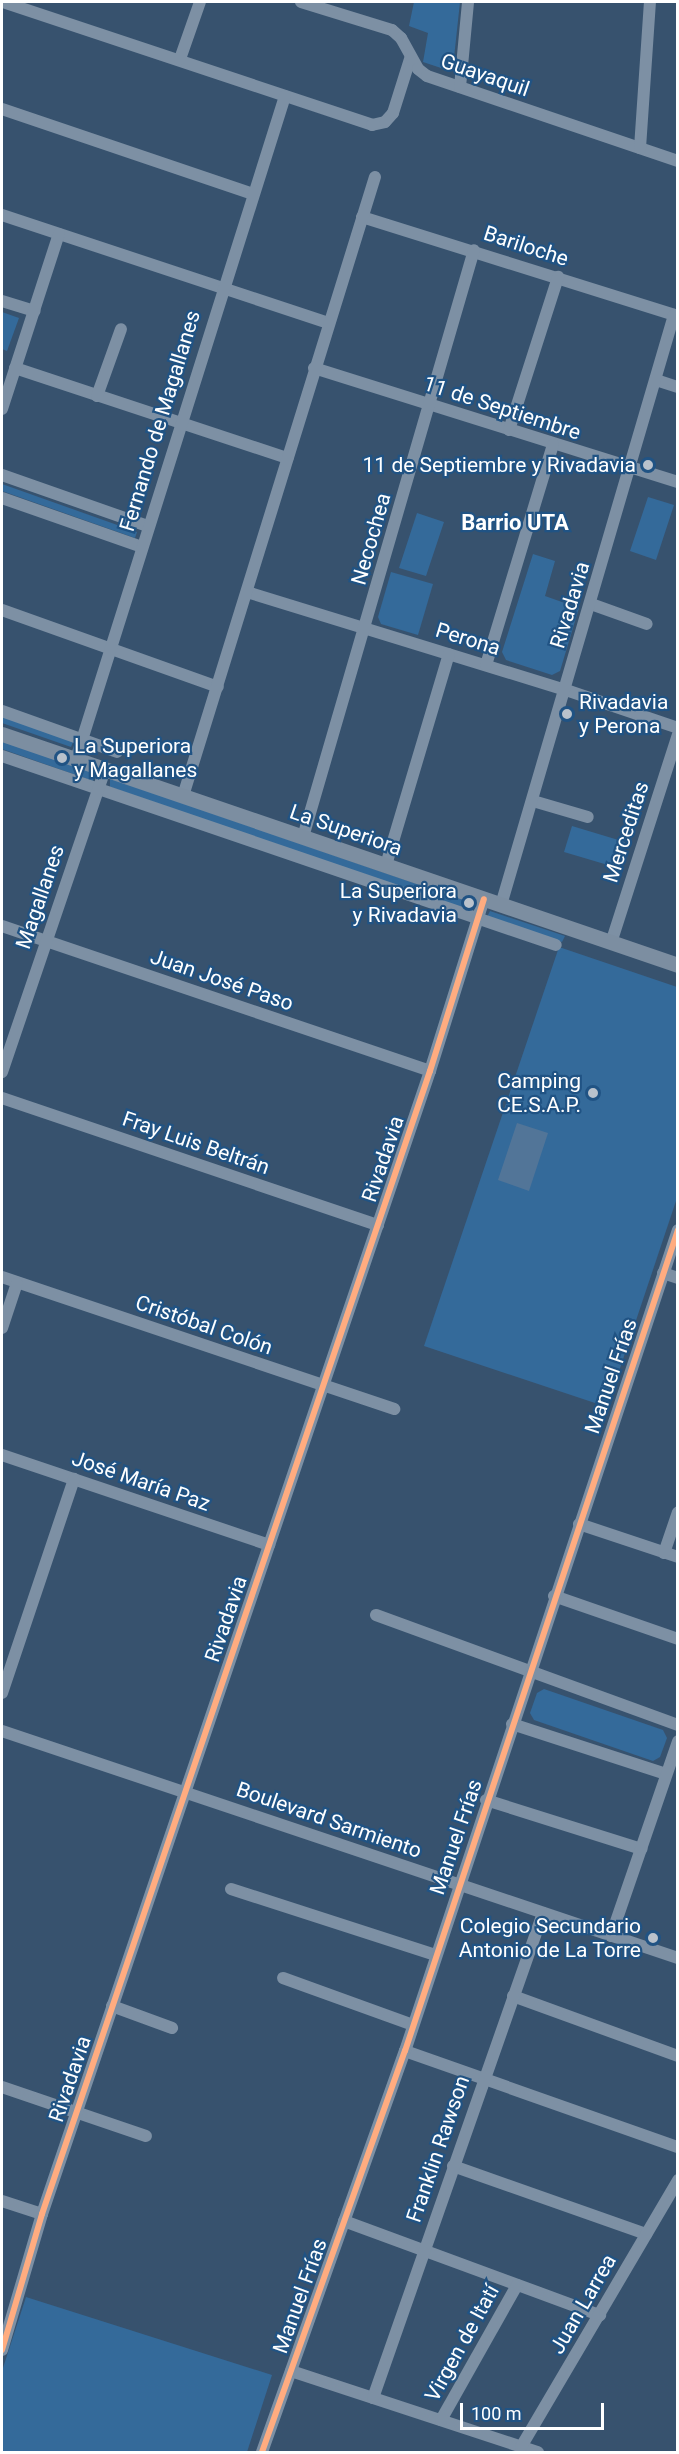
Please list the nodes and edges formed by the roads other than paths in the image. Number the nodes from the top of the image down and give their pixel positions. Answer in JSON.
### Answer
{"nodes":[{"id":1,"x":3,"y":2,"type":"edge"},
{"id":2,"x":200,"y":2,"type":"edge"},
{"id":3,"x":301,"y":2,"type":"edge"},
{"id":4,"x":468,"y":2,"type":"edge"},
{"id":5,"x":650,"y":2,"type":"edge"},
{"id":6,"x":180,"y":59,"type":"junction"},
{"id":7,"x":411,"y":59,"type":"junction"},
{"id":8,"x":460,"y":87,"type":"junction"},
{"id":9,"x":285,"y":96,"type":"junction"},
{"id":10,"x":2,"y":109,"type":"edge"},
{"id":11,"x":640,"y":148,"type":"junction"},
{"id":12,"x":678,"y":161,"type":"edge"},
{"id":13,"x":375,"y":177,"type":"dead end"},
{"id":14,"x":253,"y":194,"type":"junction"},
{"id":15,"x":2,"y":215,"type":"edge"},
{"id":16,"x":362,"y":217,"type":"junction"},
{"id":17,"x":58,"y":234,"type":"junction"},
{"id":18,"x":474,"y":250,"type":"junction"},
{"id":19,"x":558,"y":277,"type":"junction"},
{"id":20,"x":222,"y":290,"type":"junction"},
{"id":21,"x":2,"y":301,"type":"edge"},
{"id":22,"x":34,"y":311,"type":"junction"},
{"id":23,"x":676,"y":315,"type":"edge"},
{"id":24,"x":328,"y":323,"type":"junction"},
{"id":25,"x":121,"y":329,"type":"dead end"},
{"id":26,"x":15,"y":368,"type":"junction"},
{"id":27,"x":314,"y":368,"type":"junction"},
{"id":28,"x":656,"y":380,"type":"junction"},
{"id":29,"x":678,"y":387,"type":"edge"},
{"id":30,"x":97,"y":396,"type":"junction"},
{"id":31,"x":429,"y":405,"type":"junction"},
{"id":32,"x":2,"y":409,"type":"edge"},
{"id":33,"x":180,"y":425,"type":"junction"},
{"id":34,"x":509,"y":430,"type":"junction"},
{"id":35,"x":553,"y":445,"type":"junction"},
{"id":36,"x":287,"y":458,"type":"junction"},
{"id":37,"x":631,"y":468,"type":"junction"},
{"id":38,"x":2,"y":475,"type":"edge"},
{"id":39,"x":678,"y":482,"type":"edge"},
{"id":40,"x":2,"y":498,"type":"edge"},
{"id":41,"x":148,"y":526,"type":"junction"},
{"id":42,"x":142,"y":547,"type":"junction"},
{"id":43,"x":247,"y":592,"type":"junction"},
{"id":44,"x":591,"y":604,"type":"junction"},
{"id":45,"x":2,"y":610,"type":"edge"},
{"id":46,"x":647,"y":624,"type":"dead end"},
{"id":47,"x":365,"y":630,"type":"junction"},
{"id":48,"x":110,"y":649,"type":"junction"},
{"id":49,"x":449,"y":654,"type":"junction"},
{"id":50,"x":486,"y":665,"type":"junction"},
{"id":51,"x":218,"y":687,"type":"junction"},
{"id":52,"x":566,"y":690,"type":"junction"},
{"id":53,"x":2,"y":711,"type":"edge"},
{"id":54,"x":678,"y":728,"type":"edge"},
{"id":55,"x":2,"y":734,"type":"edge"},
{"id":56,"x":678,"y":734,"type":"edge"},
{"id":57,"x":82,"y":740,"type":"junction"},
{"id":58,"x":117,"y":752,"type":"dead end"},
{"id":59,"x":2,"y":756,"type":"edge"},
{"id":60,"x":76,"y":759,"type":"junction"},
{"id":61,"x":105,"y":769,"type":"junction"},
{"id":62,"x":98,"y":789,"type":"junction"},
{"id":63,"x":183,"y":796,"type":"junction"},
{"id":64,"x":533,"y":801,"type":"junction"},
{"id":65,"x":588,"y":817,"type":"dead end"},
{"id":66,"x":303,"y":837,"type":"junction"},
{"id":67,"x":386,"y":865,"type":"junction"},
{"id":68,"x":484,"y":899,"type":"junction"},
{"id":69,"x":501,"y":905,"type":"junction"},
{"id":70,"x":478,"y":918,"type":"junction"},
{"id":71,"x":2,"y":926,"type":"edge"},
{"id":72,"x":46,"y":941,"type":"junction"},
{"id":73,"x":611,"y":943,"type":"junction"},
{"id":74,"x":556,"y":945,"type":"dead end"},
{"id":75,"x":678,"y":965,"type":"edge"},
{"id":76,"x":430,"y":1071,"type":"junction"},
{"id":77,"x":2,"y":1072,"type":"edge"},
{"id":78,"x":2,"y":1098,"type":"edge"},
{"id":79,"x":378,"y":1225,"type":"junction"},
{"id":80,"x":678,"y":1230,"type":"edge"},
{"id":81,"x":663,"y":1273,"type":"junction"},
{"id":82,"x":2,"y":1277,"type":"edge"},
{"id":83,"x":678,"y":1278,"type":"edge"},
{"id":84,"x":18,"y":1282,"type":"junction"},
{"id":85,"x":2,"y":1328,"type":"edge"},
{"id":86,"x":323,"y":1386,"type":"junction"},
{"id":87,"x":394,"y":1409,"type":"dead end"},
{"id":88,"x":2,"y":1455,"type":"edge"},
{"id":89,"x":74,"y":1479,"type":"junction"},
{"id":90,"x":678,"y":1512,"type":"edge"},
{"id":91,"x":579,"y":1524,"type":"junction"},
{"id":92,"x":269,"y":1545,"type":"junction"},
{"id":93,"x":664,"y":1553,"type":"junction"},
{"id":94,"x":678,"y":1557,"type":"edge"},
{"id":95,"x":554,"y":1596,"type":"junction"},
{"id":96,"x":376,"y":1615,"type":"dead end"},
{"id":97,"x":678,"y":1639,"type":"edge"},
{"id":98,"x":529,"y":1672,"type":"junction"},
{"id":99,"x":2,"y":1693,"type":"edge"},
{"id":100,"x":512,"y":1724,"type":"junction"},
{"id":101,"x":678,"y":1725,"type":"edge"},
{"id":102,"x":2,"y":1731,"type":"edge"},
{"id":103,"x":678,"y":1742,"type":"edge"},
{"id":104,"x":666,"y":1774,"type":"junction"},
{"id":105,"x":185,"y":1793,"type":"junction"},
{"id":106,"x":486,"y":1800,"type":"junction"},
{"id":107,"x":641,"y":1849,"type":"junction"},
{"id":108,"x":457,"y":1884,"type":"junction"},
{"id":109,"x":231,"y":1889,"type":"dead end"},
{"id":110,"x":543,"y":1913,"type":"junction"},
{"id":111,"x":611,"y":1936,"type":"junction"},
{"id":112,"x":435,"y":1956,"type":"junction"},
{"id":113,"x":678,"y":1958,"type":"edge"},
{"id":114,"x":283,"y":1978,"type":"dead end"},
{"id":115,"x":513,"y":1996,"type":"junction"},
{"id":116,"x":112,"y":2006,"type":"junction"},
{"id":117,"x":413,"y":2025,"type":"junction"},
{"id":118,"x":172,"y":2028,"type":"dead end"},
{"id":119,"x":405,"y":2051,"type":"junction"},
{"id":120,"x":678,"y":2056,"type":"edge"},
{"id":121,"x":482,"y":2078,"type":"junction"},
{"id":122,"x":2,"y":2087,"type":"edge"},
{"id":123,"x":76,"y":2112,"type":"junction"},
{"id":124,"x":146,"y":2136,"type":"dead end"},
{"id":125,"x":678,"y":2147,"type":"edge"},
{"id":126,"x":453,"y":2166,"type":"junction"},
{"id":127,"x":678,"y":2180,"type":"edge"},
{"id":128,"x":2,"y":2201,"type":"edge"},
{"id":129,"x":42,"y":2214,"type":"junction"},
{"id":130,"x":344,"y":2221,"type":"junction"},
{"id":131,"x":646,"y":2234,"type":"junction"},
{"id":132,"x":424,"y":2249,"type":"junction"},
{"id":133,"x":517,"y":2284,"type":"junction"},
{"id":134,"x":600,"y":2315,"type":"junction"},
{"id":135,"x":2,"y":2350,"type":"edge"},
{"id":136,"x":291,"y":2371,"type":"junction"},
{"id":137,"x":373,"y":2398,"type":"junction"},
{"id":138,"x":441,"y":2420,"type":"junction"},
{"id":139,"x":521,"y":2447,"type":"junction"},
{"id":140,"x":262,"y":2452,"type":"edge"},
{"id":141,"x":537,"y":2452,"type":"edge"}],
"edges":[{"from":1,"to":6,"type":"street"},
{"from":2,"to":6,"type":"street"},
{"from":3,"to":7,"type":"street","name":"Guayaquil"},
{"from":4,"to":8,"type":"street"},
{"from":5,"to":11,"type":"street"},
{"from":6,"to":9,"type":"street"},
{"from":7,"to":8,"type":"street","name":"Guayaquil"},
{"from":7,"to":9,"type":"street"},
{"from":8,"to":11,"type":"street","name":"Guayaquil"},
{"from":9,"to":14,"type":"street","name":"Fernando de Magallanes"},
{"from":10,"to":14,"type":"street"},
{"from":11,"to":12,"type":"street","name":"Guayaquil"},
{"from":13,"to":16,"type":"street"},
{"from":14,"to":20,"type":"street","name":"Fernando de Magallanes"},
{"from":15,"to":17,"type":"street"},
{"from":16,"to":18,"type":"street","name":"Bariloche"},
{"from":16,"to":24,"type":"street"},
{"from":17,"to":20,"type":"street"},
{"from":17,"to":22,"type":"street"},
{"from":18,"to":19,"type":"street","name":"Bariloche"},
{"from":18,"to":31,"type":"street","name":"Necochea"},
{"from":19,"to":23,"type":"street","name":"Bariloche"},
{"from":19,"to":34,"type":"street"},
{"from":20,"to":24,"type":"street"},
{"from":20,"to":33,"type":"street","name":"Fernando de Magallanes"},
{"from":21,"to":22,"type":"street"},
{"from":22,"to":26,"type":"street"},
{"from":23,"to":28,"type":"street","name":"Rivadavia"},
{"from":24,"to":27,"type":"street"},
{"from":25,"to":30,"type":"street"},
{"from":26,"to":30,"type":"street"},
{"from":26,"to":32,"type":"street"},
{"from":27,"to":31,"type":"street","name":"11 de Septiembre"},
{"from":27,"to":36,"type":"street"},
{"from":28,"to":29,"type":"street"},
{"from":28,"to":37,"type":"street","name":"Rivadavia"},
{"from":30,"to":33,"type":"street"},
{"from":31,"to":34,"type":"street","name":"11 de Septiembre"},
{"from":31,"to":47,"type":"street","name":"Necochea"},
{"from":33,"to":36,"type":"street"},
{"from":33,"to":41,"type":"street","name":"Fernando de Magallanes"},
{"from":34,"to":35,"type":"street","name":"11 de Septiembre"},
{"from":35,"to":37,"type":"street","name":"11 de Septiembre"},
{"from":35,"to":50,"type":"street"},
{"from":36,"to":43,"type":"street"},
{"from":37,"to":39,"type":"street","name":"11 de Septiembre"},
{"from":37,"to":44,"type":"street","name":"Rivadavia"},
{"from":38,"to":41,"type":"street"},
{"from":40,"to":42,"type":"street"},
{"from":41,"to":42,"type":"street","name":"Fernando de Magallanes"},
{"from":42,"to":48,"type":"street","name":"Fernando de Magallanes"},
{"from":43,"to":47,"type":"street","name":"Perona"},
{"from":43,"to":51,"type":"street"},
{"from":44,"to":46,"type":"street"},
{"from":44,"to":52,"type":"street","name":"Rivadavia"},
{"from":45,"to":48,"type":"street"},
{"from":47,"to":49,"type":"street","name":"Perona"},
{"from":47,"to":66,"type":"street","name":"Necochea"},
{"from":48,"to":51,"type":"street"},
{"from":48,"to":57,"type":"street","name":"Fernando de Magallanes"},
{"from":49,"to":50,"type":"street","name":"Perona"},
{"from":49,"to":67,"type":"street"},
{"from":50,"to":52,"type":"street","name":"Perona"},
{"from":51,"to":63,"type":"street"},
{"from":52,"to":54,"type":"street","name":"Perona"},
{"from":52,"to":64,"type":"street","name":"Rivadavia"},
{"from":53,"to":57,"type":"street"},
{"from":55,"to":60,"type":"main road","name":"La Superiora"},
{"from":56,"to":73,"type":"street","name":"Merceditas"},
{"from":57,"to":58,"type":"street"},
{"from":57,"to":60,"type":"street","name":"Fernando de Magallanes"},
{"from":59,"to":62,"type":"street"},
{"from":60,"to":61,"type":"main road","name":"La Superiora"},
{"from":61,"to":62,"type":"street","name":"Magallanes"},
{"from":61,"to":63,"type":"main road","name":"La Superiora"},
{"from":62,"to":70,"type":"street"},
{"from":62,"to":72,"type":"street","name":"Magallanes"},
{"from":63,"to":66,"type":"main road","name":"La Superiora"},
{"from":64,"to":65,"type":"street"},
{"from":64,"to":69,"type":"street","name":"Rivadavia"},
{"from":66,"to":67,"type":"main road","name":"La Superiora"},
{"from":67,"to":68,"type":"main road","name":"La Superiora"},
{"from":68,"to":69,"type":"main road","name":"La Superiora"},
{"from":68,"to":70,"type":"street","name":"Rivadavia"},
{"from":69,"to":73,"type":"main road","name":"La Superiora"},
{"from":70,"to":74,"type":"street"},
{"from":70,"to":76,"type":"street","name":"Rivadavia"},
{"from":71,"to":72,"type":"street","name":"Juan José Paso"},
{"from":72,"to":76,"type":"street","name":"Juan José Paso"},
{"from":72,"to":77,"type":"street","name":"Magallanes"},
{"from":73,"to":75,"type":"main road","name":"La Superiora"},
{"from":76,"to":79,"type":"street","name":"Rivadavia"},
{"from":78,"to":79,"type":"street","name":"Fray Luis Beltrán"},
{"from":79,"to":86,"type":"street","name":"Rivadavia"},
{"from":80,"to":81,"type":"street","name":"Manuel Frías"},
{"from":81,"to":83,"type":"street"},
{"from":81,"to":91,"type":"street","name":"Manuel Frías"},
{"from":82,"to":84,"type":"street","name":"Cristóbal Colón"},
{"from":84,"to":85,"type":"street"},
{"from":84,"to":86,"type":"street","name":"Cristóbal Colón"},
{"from":86,"to":87,"type":"street","name":"Cristóbal Colón"},
{"from":86,"to":92,"type":"street","name":"Rivadavia"},
{"from":88,"to":89,"type":"street","name":"José María Paz"},
{"from":89,"to":92,"type":"street","name":"José María Paz"},
{"from":89,"to":99,"type":"street"},
{"from":90,"to":93,"type":"street"},
{"from":91,"to":93,"type":"street"},
{"from":91,"to":95,"type":"street","name":"Manuel Frías"},
{"from":92,"to":105,"type":"street","name":"Rivadavia"},
{"from":93,"to":94,"type":"street"},
{"from":95,"to":97,"type":"street"},
{"from":95,"to":98,"type":"street","name":"Manuel Frías"},
{"from":96,"to":98,"type":"street"},
{"from":98,"to":100,"type":"street","name":"Manuel Frías"},
{"from":98,"to":101,"type":"street"},
{"from":100,"to":104,"type":"street"},
{"from":100,"to":106,"type":"street","name":"Manuel Frías"},
{"from":102,"to":105,"type":"street","name":"Boulevard Sarmiento"},
{"from":103,"to":104,"type":"street"},
{"from":104,"to":107,"type":"street"},
{"from":105,"to":108,"type":"street","name":"Boulevard Sarmiento"},
{"from":105,"to":116,"type":"street","name":"Rivadavia"},
{"from":106,"to":107,"type":"street"},
{"from":106,"to":108,"type":"street","name":"Manuel Frías"},
{"from":107,"to":111,"type":"street"},
{"from":108,"to":110,"type":"street","name":"Boulevard Sarmiento"},
{"from":108,"to":112,"type":"street","name":"Manuel Frías"},
{"from":109,"to":112,"type":"street"},
{"from":110,"to":111,"type":"street","name":"Boulevard Sarmiento"},
{"from":110,"to":115,"type":"street","name":"Franklin Rawson"},
{"from":111,"to":113,"type":"street","name":"Boulevard Sarmiento"},
{"from":112,"to":117,"type":"street","name":"Manuel Frías"},
{"from":114,"to":117,"type":"street"},
{"from":115,"to":120,"type":"street"},
{"from":115,"to":121,"type":"street","name":"Franklin Rawson"},
{"from":116,"to":118,"type":"street"},
{"from":116,"to":123,"type":"street","name":"Rivadavia"},
{"from":117,"to":119,"type":"street","name":"Manuel Frías"},
{"from":119,"to":121,"type":"street"},
{"from":119,"to":130,"type":"street","name":"Manuel Frías"},
{"from":121,"to":125,"type":"street"},
{"from":121,"to":126,"type":"street","name":"Franklin Rawson"},
{"from":122,"to":123,"type":"street"},
{"from":123,"to":124,"type":"street"},
{"from":123,"to":129,"type":"street","name":"Rivadavia"},
{"from":126,"to":131,"type":"street"},
{"from":126,"to":132,"type":"street","name":"Franklin Rawson"},
{"from":127,"to":131,"type":"street","name":"Juan Larrea"},
{"from":128,"to":129,"type":"street"},
{"from":129,"to":135,"type":"street","name":"Rivadavia"},
{"from":130,"to":132,"type":"street"},
{"from":130,"to":136,"type":"street","name":"Manuel Frías"},
{"from":131,"to":134,"type":"street","name":"Juan Larrea"},
{"from":132,"to":133,"type":"street"},
{"from":132,"to":137,"type":"street","name":"Franklin Rawson"},
{"from":133,"to":134,"type":"street"},
{"from":133,"to":138,"type":"street","name":"Virgen de Itatí"},
{"from":134,"to":139,"type":"street","name":"Juan Larrea"},
{"from":136,"to":137,"type":"street"},
{"from":136,"to":140,"type":"street","name":"Manuel Frías"},
{"from":137,"to":138,"type":"street"},
{"from":138,"to":139,"type":"street"},
{"from":139,"to":141,"type":"street"}]}
